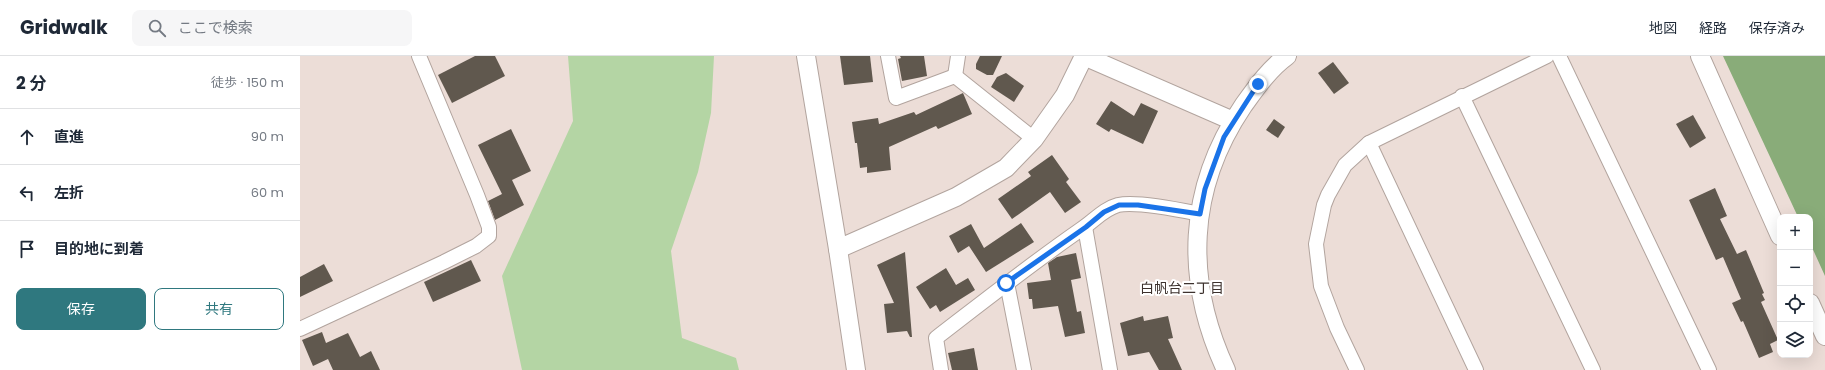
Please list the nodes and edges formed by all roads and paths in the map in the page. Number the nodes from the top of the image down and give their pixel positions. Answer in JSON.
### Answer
{"nodes":[{"id":1,"x":419,"y":56,"type":"edge"},
{"id":2,"x":806,"y":56,"type":"edge"},
{"id":3,"x":888,"y":56,"type":"edge"},
{"id":4,"x":958,"y":56,"type":"edge"},
{"id":5,"x":1084,"y":56,"type":"edge"},
{"id":6,"x":1287,"y":56,"type":"edge"},
{"id":7,"x":1547,"y":56,"type":"edge"},
{"id":8,"x":1559,"y":56,"type":"edge"},
{"id":9,"x":1700,"y":56,"type":"edge"},
{"id":10,"x":956,"y":76,"type":"junction"},
{"id":11,"x":1462,"y":96,"type":"junction"},
{"id":12,"x":1233,"y":121,"type":"junction"},
{"id":13,"x":1034,"y":139,"type":"junction"},
{"id":14,"x":1369,"y":143,"type":"junction"},
{"id":15,"x":1200,"y":214,"type":"junction"},
{"id":16,"x":1086,"y":227,"type":"junction"},
{"id":17,"x":1777,"y":229,"type":"edge"},
{"id":18,"x":838,"y":249,"type":"junction"},
{"id":19,"x":1006,"y":283,"type":"junction"},
{"id":20,"x":1813,"y":310,"type":"edge"},
{"id":21,"x":300,"y":329,"type":"edge"},
{"id":22,"x":1825,"y":336,"type":"edge"},
{"id":23,"x":856,"y":370,"type":"edge"},
{"id":24,"x":941,"y":370,"type":"edge"},
{"id":25,"x":1024,"y":370,"type":"edge"},
{"id":26,"x":1110,"y":370,"type":"edge"},
{"id":27,"x":1226,"y":370,"type":"edge"},
{"id":28,"x":1357,"y":370,"type":"edge"},
{"id":29,"x":1476,"y":370,"type":"edge"},
{"id":30,"x":1593,"y":370,"type":"edge"},
{"id":31,"x":1709,"y":370,"type":"edge"}],
"edges":[{"from":1,"to":21,"type":"street"},
{"from":2,"to":18,"type":"street"},
{"from":3,"to":10,"type":"street"},
{"from":4,"to":10,"type":"street"},
{"from":5,"to":12,"type":"street"},
{"from":5,"to":13,"type":"street"},
{"from":6,"to":12,"type":"street"},
{"from":7,"to":11,"type":"street"},
{"from":8,"to":31,"type":"street"},
{"from":9,"to":17,"type":"street"},
{"from":10,"to":13,"type":"street"},
{"from":11,"to":14,"type":"street"},
{"from":11,"to":30,"type":"street"},
{"from":12,"to":15,"type":"street"},
{"from":13,"to":18,"type":"street"},
{"from":14,"to":28,"type":"street"},
{"from":14,"to":29,"type":"street"},
{"from":15,"to":16,"type":"street"},
{"from":15,"to":27,"type":"street"},
{"from":16,"to":19,"type":"street"},
{"from":16,"to":26,"type":"street"},
{"from":18,"to":23,"type":"street"},
{"from":19,"to":24,"type":"street"},
{"from":19,"to":25,"type":"street"},
{"from":20,"to":22,"type":"street"}]}
